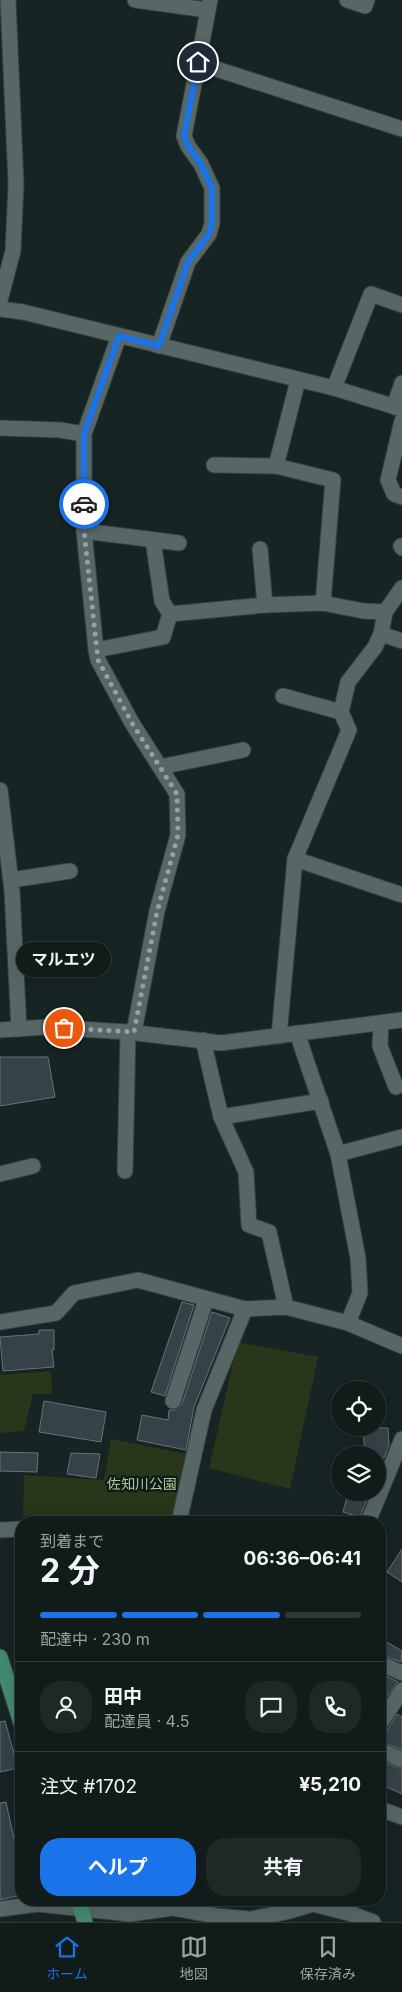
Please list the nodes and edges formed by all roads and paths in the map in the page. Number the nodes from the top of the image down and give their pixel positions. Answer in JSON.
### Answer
{"nodes":[{"id":1,"x":8,"y":0,"type":"edge"},
{"id":2,"x":136,"y":0,"type":"edge"},
{"id":3,"x":347,"y":0,"type":"edge"},
{"id":4,"x":367,"y":0,"type":"edge"},
{"id":5,"x":208,"y":5,"type":"edge"},
{"id":6,"x":198,"y":62,"type":"junction"},
{"id":7,"x":6,"y":81,"type":"edge"},
{"id":8,"x":6,"y":117,"type":"edge"},
{"id":9,"x":402,"y":128,"type":"edge"},
{"id":10,"x":0,"y":300,"type":"edge"},
{"id":11,"x":402,"y":305,"type":"edge"},
{"id":12,"x":0,"y":309,"type":"edge"},
{"id":13,"x":119,"y":336,"type":"junction"},
{"id":14,"x":159,"y":346,"type":"junction"},
{"id":15,"x":298,"y":380,"type":"junction"},
{"id":16,"x":402,"y":383,"type":"edge"},
{"id":17,"x":334,"y":388,"type":"junction"},
{"id":18,"x":398,"y":408,"type":"edge"},
{"id":19,"x":402,"y":421,"type":"edge"},
{"id":20,"x":0,"y":428,"type":"edge"},
{"id":21,"x":84,"y":434,"type":"junction"},
{"id":22,"x":214,"y":465,"type":"dead end"},
{"id":23,"x":276,"y":466,"type":"junction"},
{"id":24,"x":402,"y":497,"type":"edge"},
{"id":25,"x":84,"y":531,"type":"junction"},
{"id":26,"x":153,"y":540,"type":"junction"},
{"id":27,"x":179,"y":544,"type":"dead end"},
{"id":28,"x":260,"y":549,"type":"dead end"},
{"id":29,"x":402,"y":588,"type":"edge"},
{"id":30,"x":323,"y":603,"type":"junction"},
{"id":31,"x":265,"y":605,"type":"junction"},
{"id":32,"x":384,"y":612,"type":"junction"},
{"id":33,"x":170,"y":614,"type":"junction"},
{"id":34,"x":381,"y":634,"type":"junction"},
{"id":35,"x":402,"y":641,"type":"edge"},
{"id":36,"x":96,"y":650,"type":"junction"},
{"id":37,"x":283,"y":696,"type":"dead end"},
{"id":38,"x":341,"y":712,"type":"junction"},
{"id":39,"x":243,"y":750,"type":"dead end"},
{"id":40,"x":160,"y":767,"type":"junction"},
{"id":41,"x":0,"y":790,"type":"edge"},
{"id":42,"x":295,"y":859,"type":"junction"},
{"id":43,"x":70,"y":871,"type":"dead end"},
{"id":44,"x":8,"y":891,"type":"edge"},
{"id":45,"x":402,"y":895,"type":"edge"},
{"id":46,"x":402,"y":1020,"type":"edge"},
{"id":47,"x":381,"y":1023,"type":"junction"},
{"id":48,"x":19,"y":1029,"type":"junction"},
{"id":49,"x":0,"y":1030,"type":"edge"},
{"id":50,"x":131,"y":1032,"type":"junction"},
{"id":51,"x":297,"y":1033,"type":"junction"},
{"id":52,"x":278,"y":1036,"type":"junction"},
{"id":53,"x":203,"y":1040,"type":"junction"},
{"id":54,"x":396,"y":1087,"type":"dead end"},
{"id":55,"x":321,"y":1100,"type":"junction"},
{"id":56,"x":221,"y":1117,"type":"junction"},
{"id":57,"x":402,"y":1138,"type":"edge"},
{"id":58,"x":338,"y":1154,"type":"junction"},
{"id":59,"x":33,"y":1166,"type":"dead end"},
{"id":60,"x":125,"y":1172,"type":"dead end"},
{"id":61,"x":0,"y":1174,"type":"edge"},
{"id":62,"x":206,"y":1300,"type":"junction"},
{"id":63,"x":286,"y":1308,"type":"junction"},
{"id":64,"x":245,"y":1309,"type":"junction"},
{"id":65,"x":0,"y":1322,"type":"edge"},
{"id":66,"x":348,"y":1323,"type":"junction"},
{"id":67,"x":402,"y":1346,"type":"edge"},
{"id":68,"x":173,"y":1401,"type":"dead end"},
{"id":69,"x":402,"y":1439,"type":"edge"},
{"id":70,"x":180,"y":1516,"type":"edge"},
{"id":71,"x":370,"y":1516,"type":"edge"},
{"id":72,"x":15,"y":1529,"type":"edge"},
{"id":73,"x":0,"y":1530,"type":"edge"},
{"id":74,"x":0,"y":1657,"type":"edge"},
{"id":75,"x":386,"y":1666,"type":"edge"},
{"id":76,"x":402,"y":1673,"type":"edge"},
{"id":77,"x":402,"y":1690,"type":"edge"},
{"id":78,"x":15,"y":1704,"type":"edge"},
{"id":79,"x":386,"y":1715,"type":"edge"},
{"id":80,"x":386,"y":1753,"type":"edge"},
{"id":81,"x":402,"y":1760,"type":"edge"},
{"id":82,"x":386,"y":1811,"type":"edge"},
{"id":83,"x":402,"y":1817,"type":"edge"},
{"id":84,"x":25,"y":1906,"type":"edge"},
{"id":85,"x":52,"y":1906,"type":"edge"},
{"id":86,"x":302,"y":1906,"type":"edge"},
{"id":87,"x":326,"y":1906,"type":"edge"},
{"id":88,"x":0,"y":1910,"type":"edge"},
{"id":89,"x":81,"y":1910,"type":"edge"},
{"id":90,"x":371,"y":1922,"type":"edge"}],
"edges":[{"from":1,"to":7,"type":"street"},
{"from":2,"to":5,"type":"street"},
{"from":3,"to":4,"type":"street"},
{"from":5,"to":6,"type":"street"},
{"from":6,"to":9,"type":"street"},
{"from":6,"to":14,"type":"street"},
{"from":7,"to":8,"type":"street"},
{"from":8,"to":10,"type":"street"},
{"from":11,"to":17,"type":"street"},
{"from":12,"to":13,"type":"street"},
{"from":13,"to":14,"type":"street"},
{"from":13,"to":21,"type":"street"},
{"from":14,"to":15,"type":"street"},
{"from":15,"to":17,"type":"street"},
{"from":15,"to":23,"type":"street"},
{"from":16,"to":18,"type":"street"},
{"from":17,"to":18,"type":"street"},
{"from":19,"to":24,"type":"street"},
{"from":20,"to":21,"type":"street"},
{"from":21,"to":25,"type":"street"},
{"from":22,"to":23,"type":"street"},
{"from":23,"to":30,"type":"street"},
{"from":25,"to":26,"type":"street"},
{"from":25,"to":36,"type":"street"},
{"from":26,"to":27,"type":"street"},
{"from":26,"to":33,"type":"street"},
{"from":28,"to":31,"type":"street"},
{"from":29,"to":32,"type":"street"},
{"from":30,"to":31,"type":"street"},
{"from":30,"to":32,"type":"street"},
{"from":31,"to":33,"type":"street"},
{"from":32,"to":34,"type":"street"},
{"from":33,"to":36,"type":"street"},
{"from":34,"to":35,"type":"street"},
{"from":34,"to":38,"type":"street"},
{"from":36,"to":40,"type":"street"},
{"from":37,"to":38,"type":"street"},
{"from":38,"to":42,"type":"street"},
{"from":39,"to":40,"type":"street"},
{"from":40,"to":50,"type":"street"},
{"from":41,"to":44,"type":"street"},
{"from":42,"to":45,"type":"street"},
{"from":42,"to":52,"type":"street"},
{"from":43,"to":44,"type":"street"},
{"from":44,"to":48,"type":"street"},
{"from":46,"to":47,"type":"street"},
{"from":47,"to":51,"type":"street"},
{"from":47,"to":54,"type":"street"},
{"from":48,"to":49,"type":"street"},
{"from":48,"to":50,"type":"street"},
{"from":50,"to":53,"type":"street"},
{"from":50,"to":60,"type":"street"},
{"from":51,"to":52,"type":"street"},
{"from":51,"to":55,"type":"street"},
{"from":52,"to":53,"type":"street"},
{"from":53,"to":56,"type":"street"},
{"from":55,"to":56,"type":"street"},
{"from":55,"to":58,"type":"street"},
{"from":56,"to":63,"type":"street"},
{"from":57,"to":58,"type":"street"},
{"from":58,"to":66,"type":"street"},
{"from":59,"to":61,"type":"street"},
{"from":62,"to":64,"type":"street"},
{"from":62,"to":65,"type":"street"},
{"from":62,"to":68,"type":"street"},
{"from":63,"to":64,"type":"street"},
{"from":63,"to":66,"type":"street"},
{"from":64,"to":70,"type":"street"},
{"from":66,"to":67,"type":"street"},
{"from":69,"to":71,"type":"street"},
{"from":72,"to":73,"type":"street"},
{"from":74,"to":78,"type":"main road"},
{"from":75,"to":76,"type":"street"},
{"from":77,"to":79,"type":"street"},
{"from":80,"to":81,"type":"street"},
{"from":82,"to":83,"type":"street"},
{"from":84,"to":88,"type":"street"},
{"from":85,"to":89,"type":"street"},
{"from":86,"to":89,"type":"street"},
{"from":87,"to":90,"type":"street"}]}
